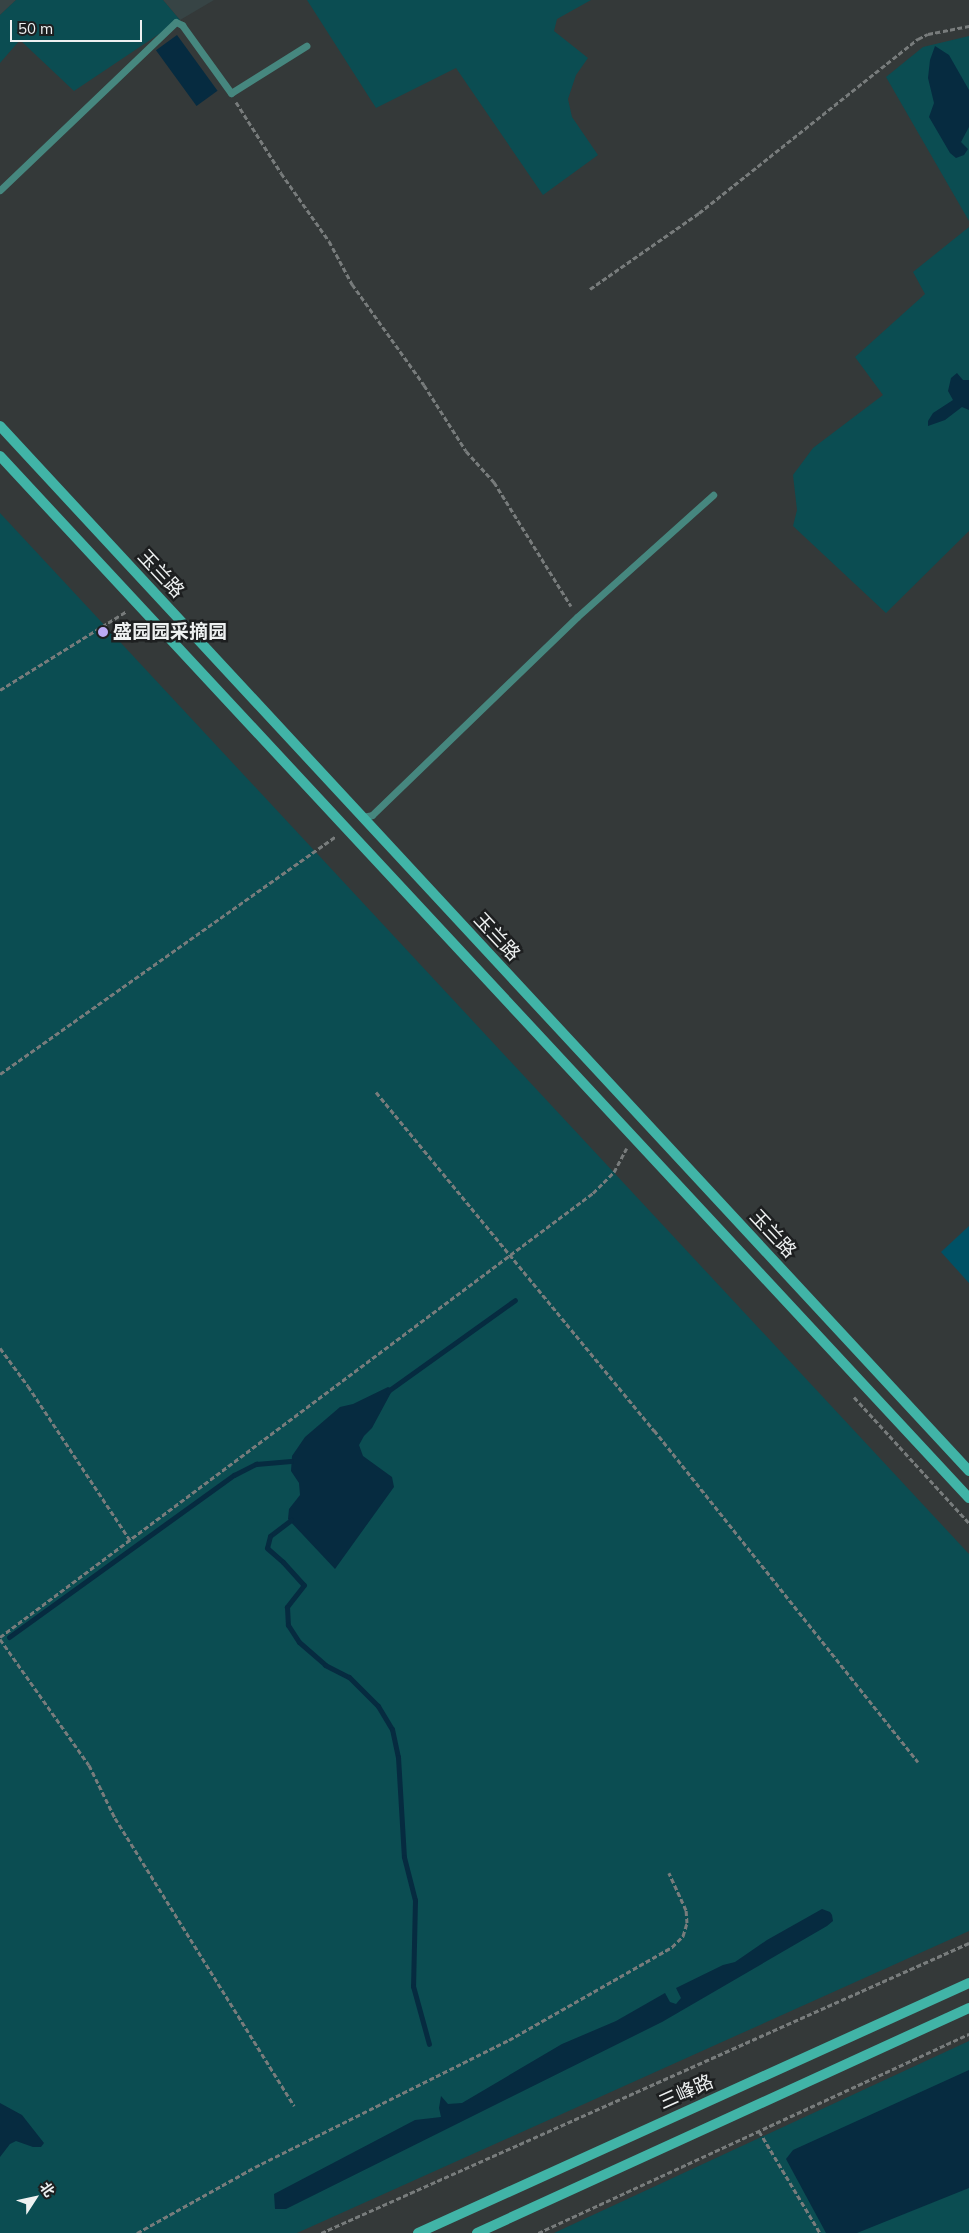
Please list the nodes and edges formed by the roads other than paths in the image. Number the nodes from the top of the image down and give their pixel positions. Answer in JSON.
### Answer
{"nodes":[{"id":1,"x":306,"y":46,"type":"dead end"},
{"id":2,"x":0,"y":190,"type":"edge"},
{"id":3,"x":0,"y":426,"type":"edge"},
{"id":4,"x":0,"y":456,"type":"edge"},
{"id":5,"x":714,"y":495,"type":"dead end"},
{"id":6,"x":362,"y":817,"type":"junction"},
{"id":7,"x":969,"y":1471,"type":"edge"},
{"id":8,"x":969,"y":1498,"type":"edge"},
{"id":9,"x":969,"y":1983,"type":"edge"},
{"id":10,"x":969,"y":2008,"type":"edge"},
{"id":11,"x":418,"y":2233,"type":"edge"},
{"id":12,"x":478,"y":2233,"type":"edge"}],
"edges":[{"from":1,"to":2,"type":"lane"},
{"from":3,"to":6,"type":"street","name":"玉兰路"},
{"from":4,"to":8,"type":"street","name":"玉兰路"},
{"from":5,"to":6,"type":"lane"},
{"from":6,"to":7,"type":"street","name":"玉兰路"},
{"from":9,"to":11,"type":"street","name":"三峰路"},
{"from":10,"to":12,"type":"street"}]}
